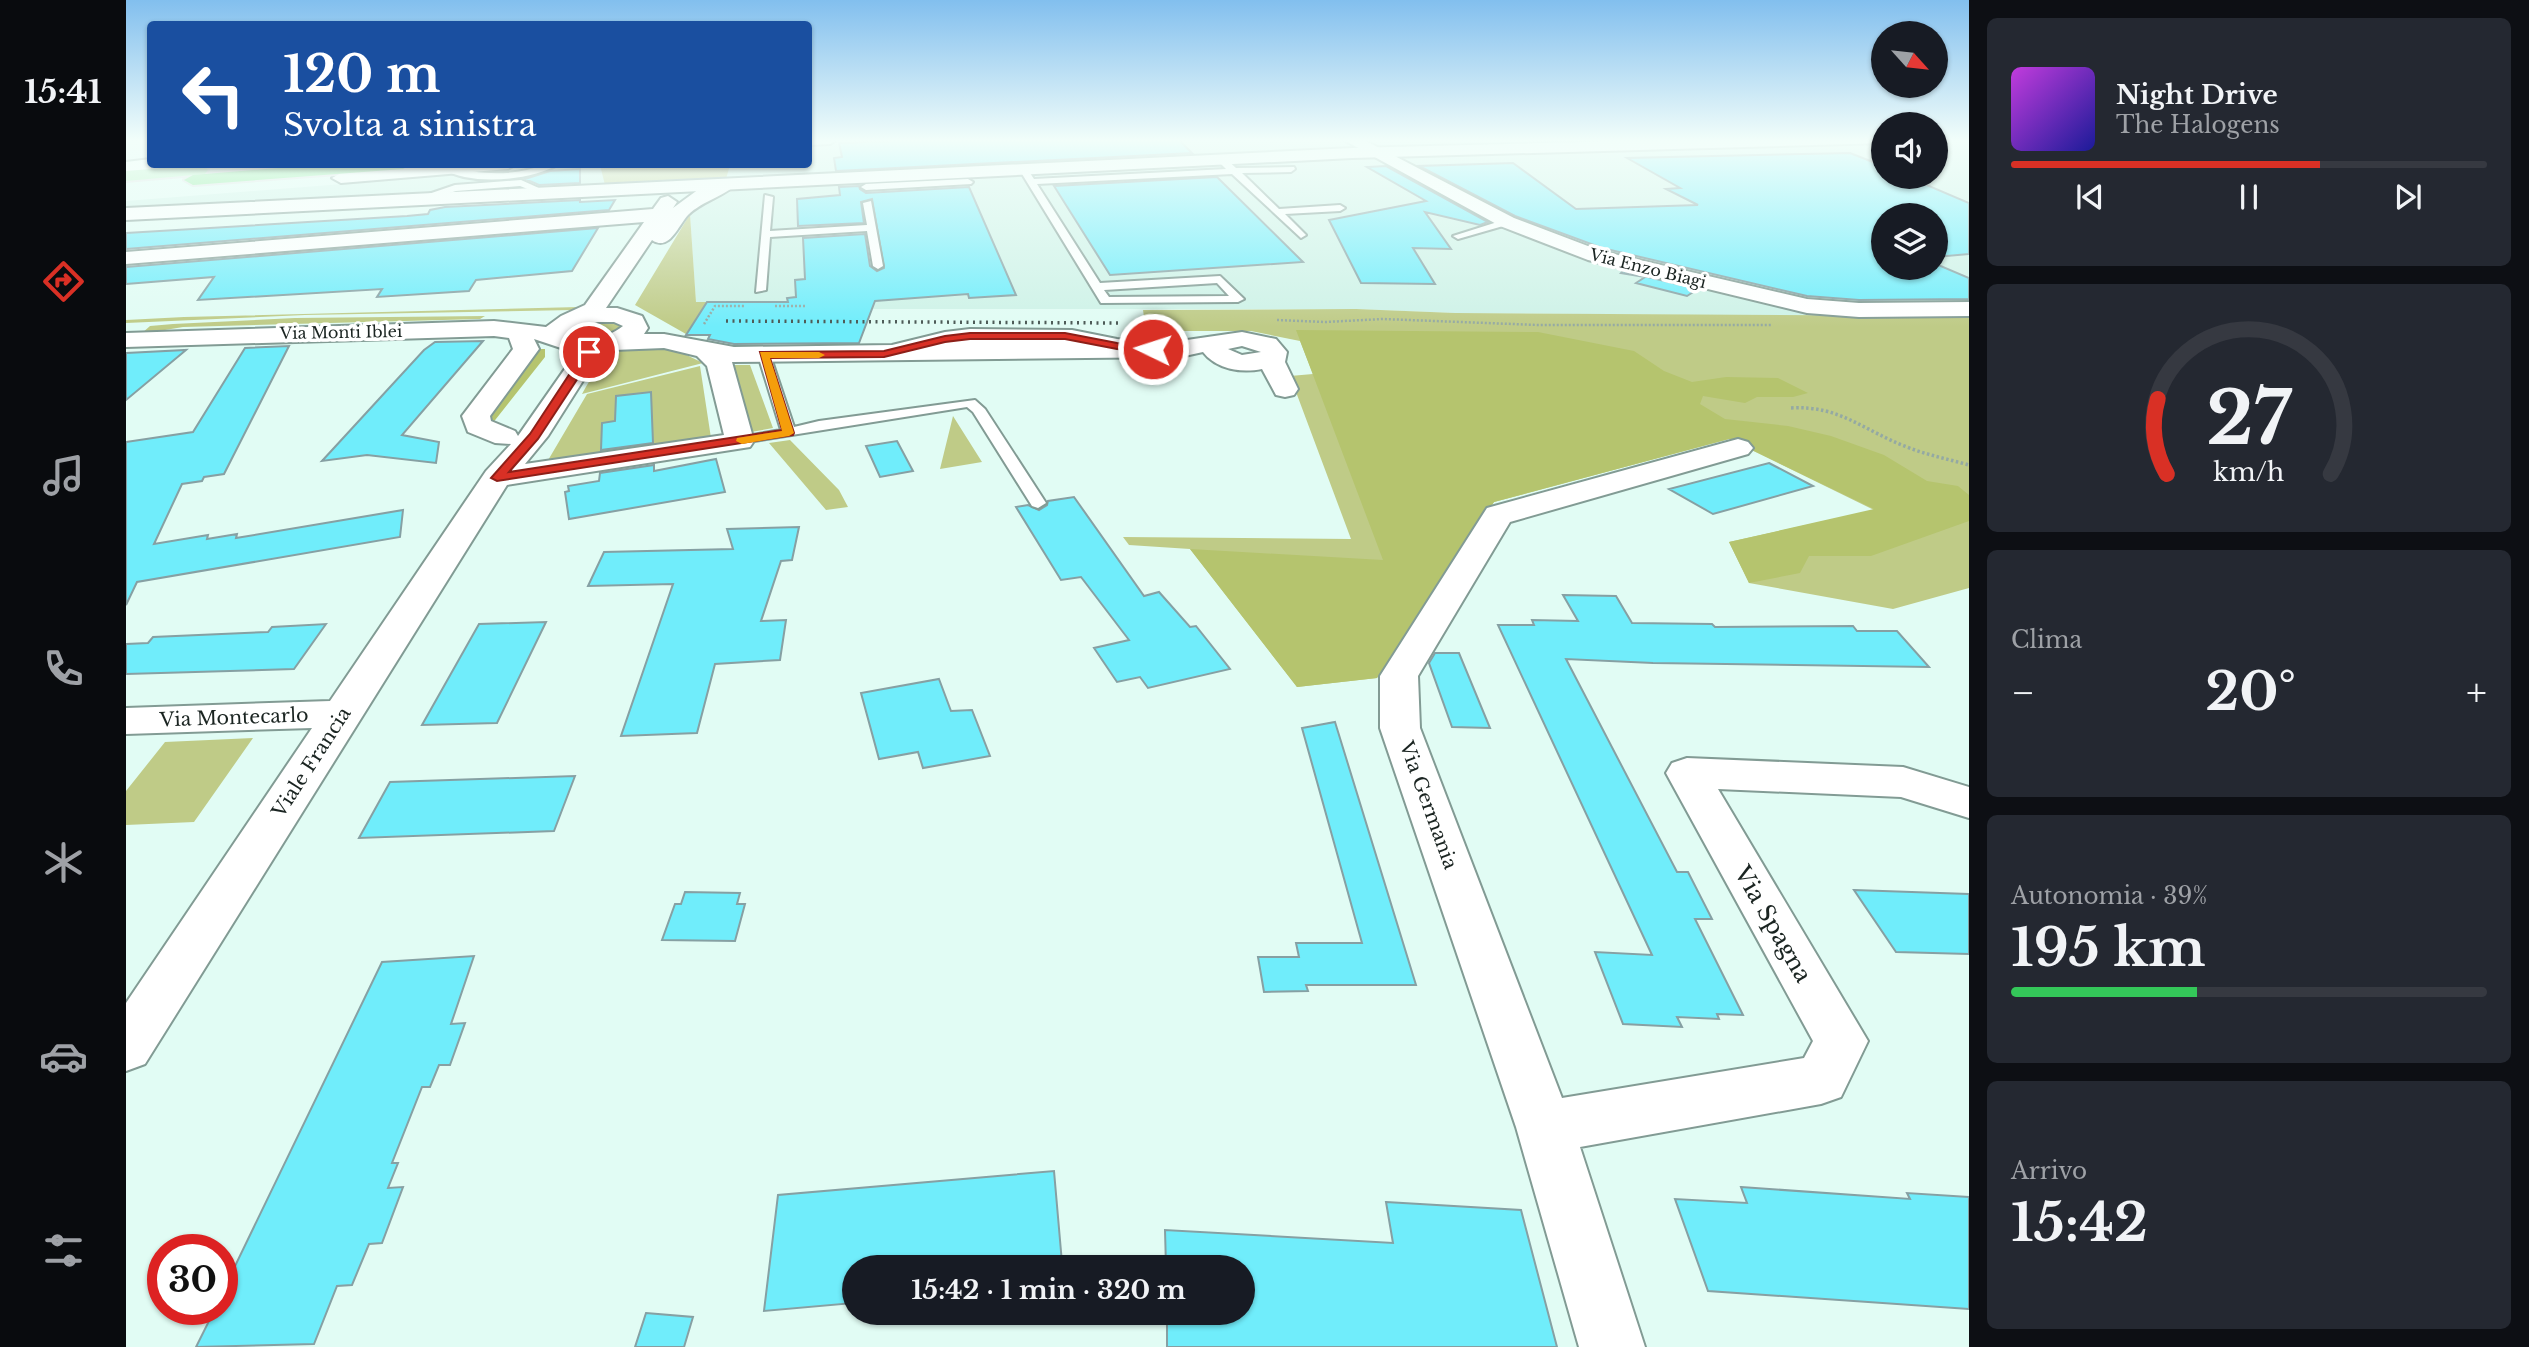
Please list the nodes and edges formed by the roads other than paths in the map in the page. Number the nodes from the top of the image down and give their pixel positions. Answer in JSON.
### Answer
{"nodes":[{"id":1,"x":363,"y":202,"type":"edge"},
{"id":2,"x":670,"y":202,"type":"edge"},
{"id":3,"x":675,"y":202,"type":"edge"},
{"id":4,"x":676,"y":202,"type":"edge"},
{"id":5,"x":768,"y":202,"type":"edge"},
{"id":6,"x":868,"y":202,"type":"edge"},
{"id":7,"x":1043,"y":202,"type":"edge"},
{"id":8,"x":1266,"y":202,"type":"edge"},
{"id":9,"x":1282,"y":202,"type":"edge"},
{"id":10,"x":1468,"y":202,"type":"edge"},
{"id":11,"x":1340,"y":208,"type":"dead end"},
{"id":12,"x":1292,"y":211,"type":"junction"},
{"id":13,"x":1277,"y":212,"type":"junction"},
{"id":14,"x":126,"y":214,"type":"edge"},
{"id":15,"x":1507,"y":222,"type":"junction"},
{"id":16,"x":872,"y":228,"type":"junction"},
{"id":17,"x":765,"y":234,"type":"junction"},
{"id":18,"x":1301,"y":235,"type":"dead end"},
{"id":19,"x":1458,"y":236,"type":"dead end"},
{"id":20,"x":126,"y":258,"type":"edge"},
{"id":21,"x":878,"y":266,"type":"dead end"},
{"id":22,"x":1096,"y":287,"type":"junction"},
{"id":23,"x":760,"y":290,"type":"dead end"},
{"id":24,"x":1969,"y":309,"type":"edge"},
{"id":25,"x":579,"y":318,"type":"junction"},
{"id":26,"x":629,"y":319,"type":"junction"},
{"id":27,"x":511,"y":330,"type":"junction"},
{"id":28,"x":556,"y":339,"type":"junction"},
{"id":29,"x":126,"y":340,"type":"edge"},
{"id":30,"x":608,"y":343,"type":"junction"},
{"id":31,"x":697,"y":344,"type":"junction"},
{"id":32,"x":764,"y":355,"type":"junction"},
{"id":33,"x":1273,"y":371,"type":"dead end"},
{"id":34,"x":789,"y":433,"type":"junction"},
{"id":35,"x":505,"y":437,"type":"junction"},
{"id":36,"x":740,"y":441,"type":"junction"},
{"id":37,"x":1738,"y":448,"type":"dead end"},
{"id":38,"x":497,"y":478,"type":"junction"},
{"id":39,"x":1038,"y":503,"type":"dead end"},
{"id":40,"x":341,"y":714,"type":"junction"},
{"id":41,"x":126,"y":721,"type":"edge"},
{"id":42,"x":1969,"y":803,"type":"edge"},
{"id":43,"x":126,"y":1048,"type":"edge"},
{"id":44,"x":1545,"y":1127,"type":"junction"},
{"id":45,"x":1612,"y":1347,"type":"edge"}],
"edges":[{"from":1,"to":14,"type":"street"},
{"from":2,"to":20,"type":"street"},
{"from":3,"to":25,"type":"street"},
{"from":4,"to":26,"type":"street"},
{"from":5,"to":17,"type":"lane"},
{"from":6,"to":16,"type":"lane"},
{"from":7,"to":22,"type":"lane"},
{"from":8,"to":13,"type":"lane"},
{"from":9,"to":12,"type":"lane"},
{"from":10,"to":15,"type":"street","name":"Via Enzo Biagi"},
{"from":11,"to":12,"type":"lane"},
{"from":12,"to":13,"type":"lane"},
{"from":13,"to":18,"type":"lane"},
{"from":15,"to":19,"type":"lane"},
{"from":15,"to":24,"type":"street","name":"Via Enzo Biagi"},
{"from":16,"to":17,"type":"lane"},
{"from":16,"to":21,"type":"lane"},
{"from":17,"to":23,"type":"lane"},
{"from":22,"to":22,"type":"lane"},
{"from":25,"to":26,"type":"street"},
{"from":25,"to":28,"type":"street"},
{"from":26,"to":30,"type":"street","name":"Viale Francia"},
{"from":26,"to":31,"type":"street"},
{"from":27,"to":28,"type":"street","name":"Via Monti Iblei"},
{"from":27,"to":29,"type":"street","name":"Via Monti Iblei"},
{"from":27,"to":35,"type":"street"},
{"from":28,"to":30,"type":"street","name":"Via Monti Iblei"},
{"from":28,"to":35,"type":"street","name":"Viale Francia"},
{"from":30,"to":31,"type":"street","name":"Via Monti Iblei"},
{"from":30,"to":38,"type":"street","name":"Viale Francia"},
{"from":31,"to":32,"type":"street","name":"Via Monti Iblei"},
{"from":31,"to":36,"type":"street"},
{"from":32,"to":33,"type":"street","name":"Via Monti Iblei"},
{"from":32,"to":34,"type":"lane"},
{"from":34,"to":36,"type":"lane"},
{"from":34,"to":39,"type":"lane"},
{"from":35,"to":38,"type":"street","name":"Viale Francia"},
{"from":36,"to":38,"type":"street"},
{"from":37,"to":44,"type":"street","name":"Via Germania"},
{"from":38,"to":40,"type":"street","name":"Viale Francia"},
{"from":40,"to":41,"type":"street","name":"Via Montecarlo"},
{"from":40,"to":43,"type":"street","name":"Viale Francia"},
{"from":42,"to":44,"type":"street","name":"Via Spagna"},
{"from":44,"to":45,"type":"street","name":"Via Germania"}]}
